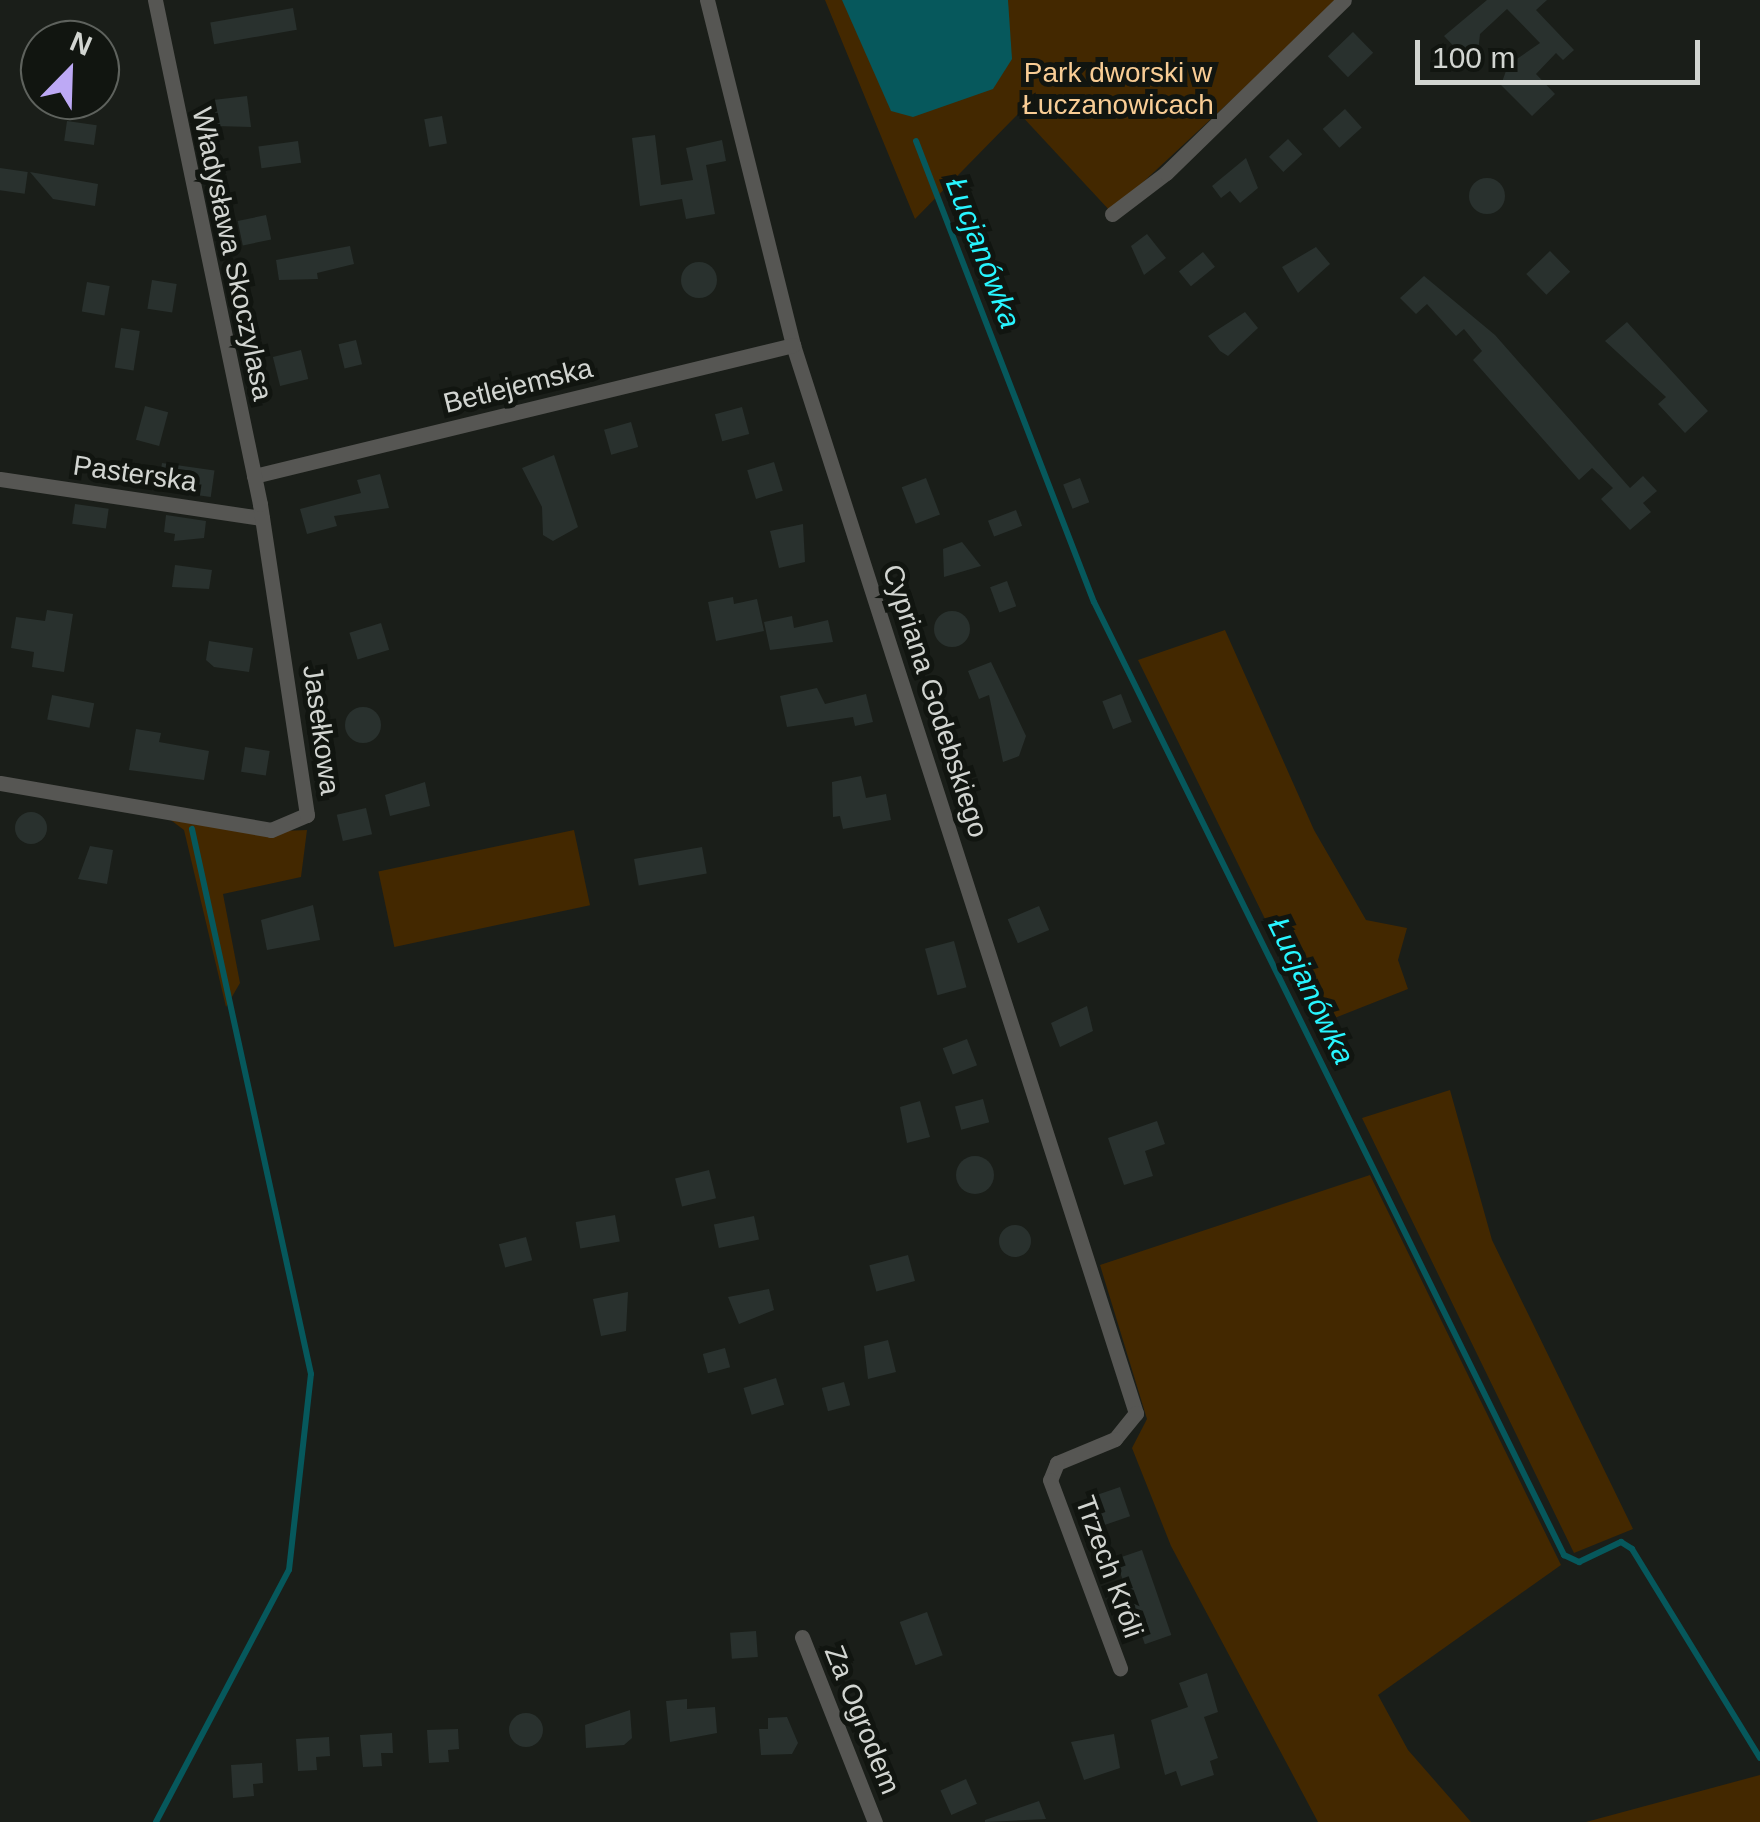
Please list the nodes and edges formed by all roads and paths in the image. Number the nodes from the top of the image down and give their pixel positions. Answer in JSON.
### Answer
{"nodes":[{"id":1,"x":155,"y":0,"type":"edge"},
{"id":2,"x":707,"y":0,"type":"edge"},
{"id":3,"x":1344,"y":0,"type":"edge"},
{"id":4,"x":1112,"y":214,"type":"dead end"},
{"id":5,"x":793,"y":344,"type":"junction"},
{"id":6,"x":254,"y":476,"type":"junction"},
{"id":7,"x":0,"y":480,"type":"edge"},
{"id":8,"x":262,"y":518,"type":"junction"},
{"id":9,"x":0,"y":784,"type":"edge"},
{"id":10,"x":1136,"y":1413,"type":"joint"},
{"id":11,"x":802,"y":1637,"type":"dead end"},
{"id":12,"x":1120,"y":1668,"type":"dead end"},
{"id":13,"x":875,"y":1822,"type":"edge"}],
"edges":[{"from":1,"to":6,"type":"street","name":"Władysława Skoczylasa"},
{"from":2,"to":5,"type":"street","name":"Cypriana Godebskiego"},
{"from":3,"to":4,"type":"street"},
{"from":5,"to":6,"type":"street","name":"Betlejemska"},
{"from":5,"to":10,"type":"street","name":"Cypriana Godebskiego"},
{"from":6,"to":8,"type":"street","name":"Władysława Skoczylasa"},
{"from":7,"to":8,"type":"street","name":"Pasterska"},
{"from":8,"to":9,"type":"street","name":"Jasełkowa"},
{"from":10,"to":12,"type":"street","name":"Trzech Króli"},
{"from":11,"to":13,"type":"street","name":"Za Ogrodem"}]}
